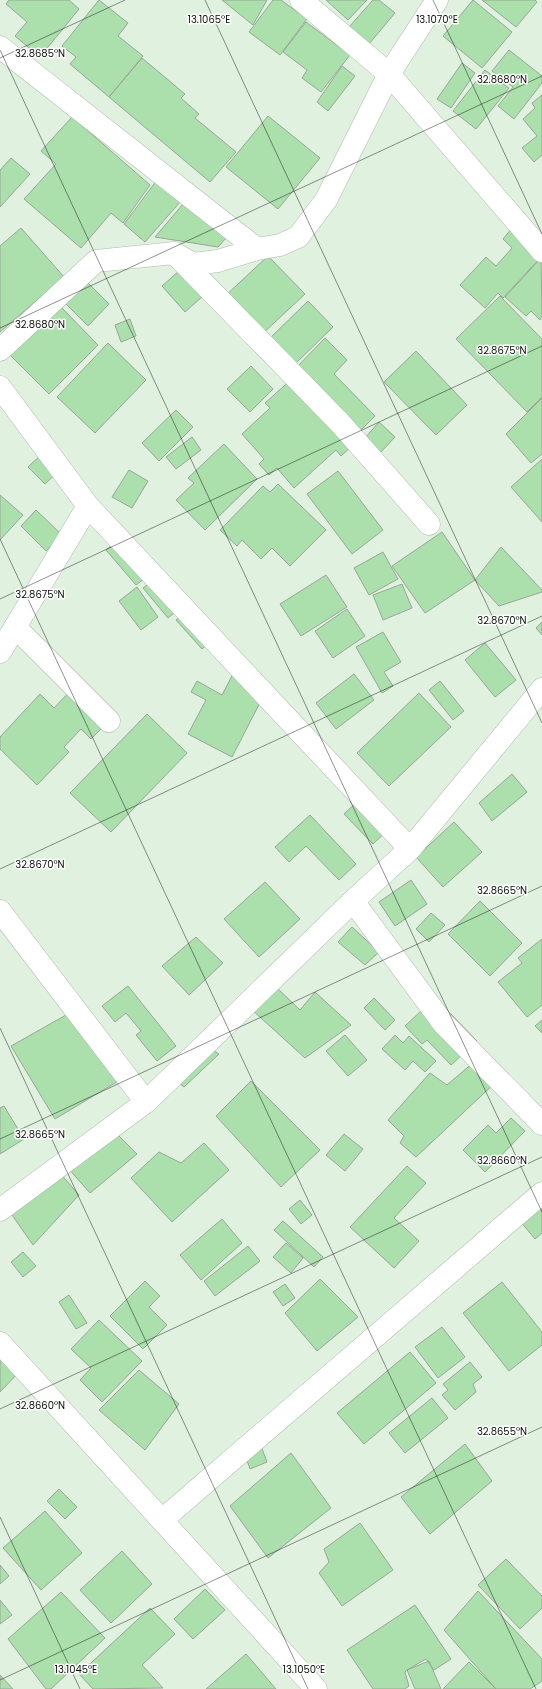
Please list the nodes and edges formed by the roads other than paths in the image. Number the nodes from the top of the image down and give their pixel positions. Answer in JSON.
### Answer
{"nodes":[{"id":1,"x":301,"y":0,"type":"edge"},
{"id":2,"x":437,"y":0,"type":"edge"},
{"id":3,"x":0,"y":48,"type":"edge"},
{"id":4,"x":390,"y":74,"type":"junction"},
{"id":5,"x":257,"y":249,"type":"junction"},
{"id":6,"x":542,"y":251,"type":"edge"},
{"id":7,"x":174,"y":253,"type":"junction"},
{"id":8,"x":0,"y":350,"type":"edge"},
{"id":9,"x":0,"y":387,"type":"edge"},
{"id":10,"x":88,"y":506,"type":"junction"},
{"id":11,"x":429,"y":524,"type":"dead end"},
{"id":12,"x":15,"y":627,"type":"junction"},
{"id":13,"x":0,"y":652,"type":"edge"},
{"id":14,"x":542,"y":690,"type":"edge"},
{"id":15,"x":109,"y":721,"type":"dead end"},
{"id":16,"x":410,"y":849,"type":"junction"},
{"id":17,"x":353,"y":901,"type":"junction"},
{"id":18,"x":0,"y":911,"type":"edge"},
{"id":19,"x":146,"y":1102,"type":"junction"},
{"id":20,"x":542,"y":1124,"type":"edge"},
{"id":21,"x":542,"y":1193,"type":"edge"},
{"id":22,"x":0,"y":1210,"type":"edge"},
{"id":23,"x":0,"y":1343,"type":"edge"},
{"id":24,"x":162,"y":1520,"type":"junction"},
{"id":25,"x":316,"y":1689,"type":"edge"}],
"edges":[{"from":1,"to":4,"type":"street"},
{"from":2,"to":4,"type":"street"},
{"from":3,"to":5,"type":"street"},
{"from":4,"to":5,"type":"street"},
{"from":4,"to":6,"type":"street"},
{"from":5,"to":7,"type":"street"},
{"from":7,"to":8,"type":"street"},
{"from":7,"to":11,"type":"street"},
{"from":9,"to":10,"type":"street"},
{"from":10,"to":12,"type":"street"},
{"from":10,"to":16,"type":"street"},
{"from":12,"to":13,"type":"street"},
{"from":12,"to":15,"type":"street"},
{"from":14,"to":16,"type":"street"},
{"from":16,"to":17,"type":"street"},
{"from":17,"to":19,"type":"street"},
{"from":17,"to":20,"type":"street"},
{"from":18,"to":19,"type":"street"},
{"from":19,"to":22,"type":"street"},
{"from":21,"to":24,"type":"street"},
{"from":23,"to":24,"type":"street"},
{"from":24,"to":25,"type":"street"}]}
